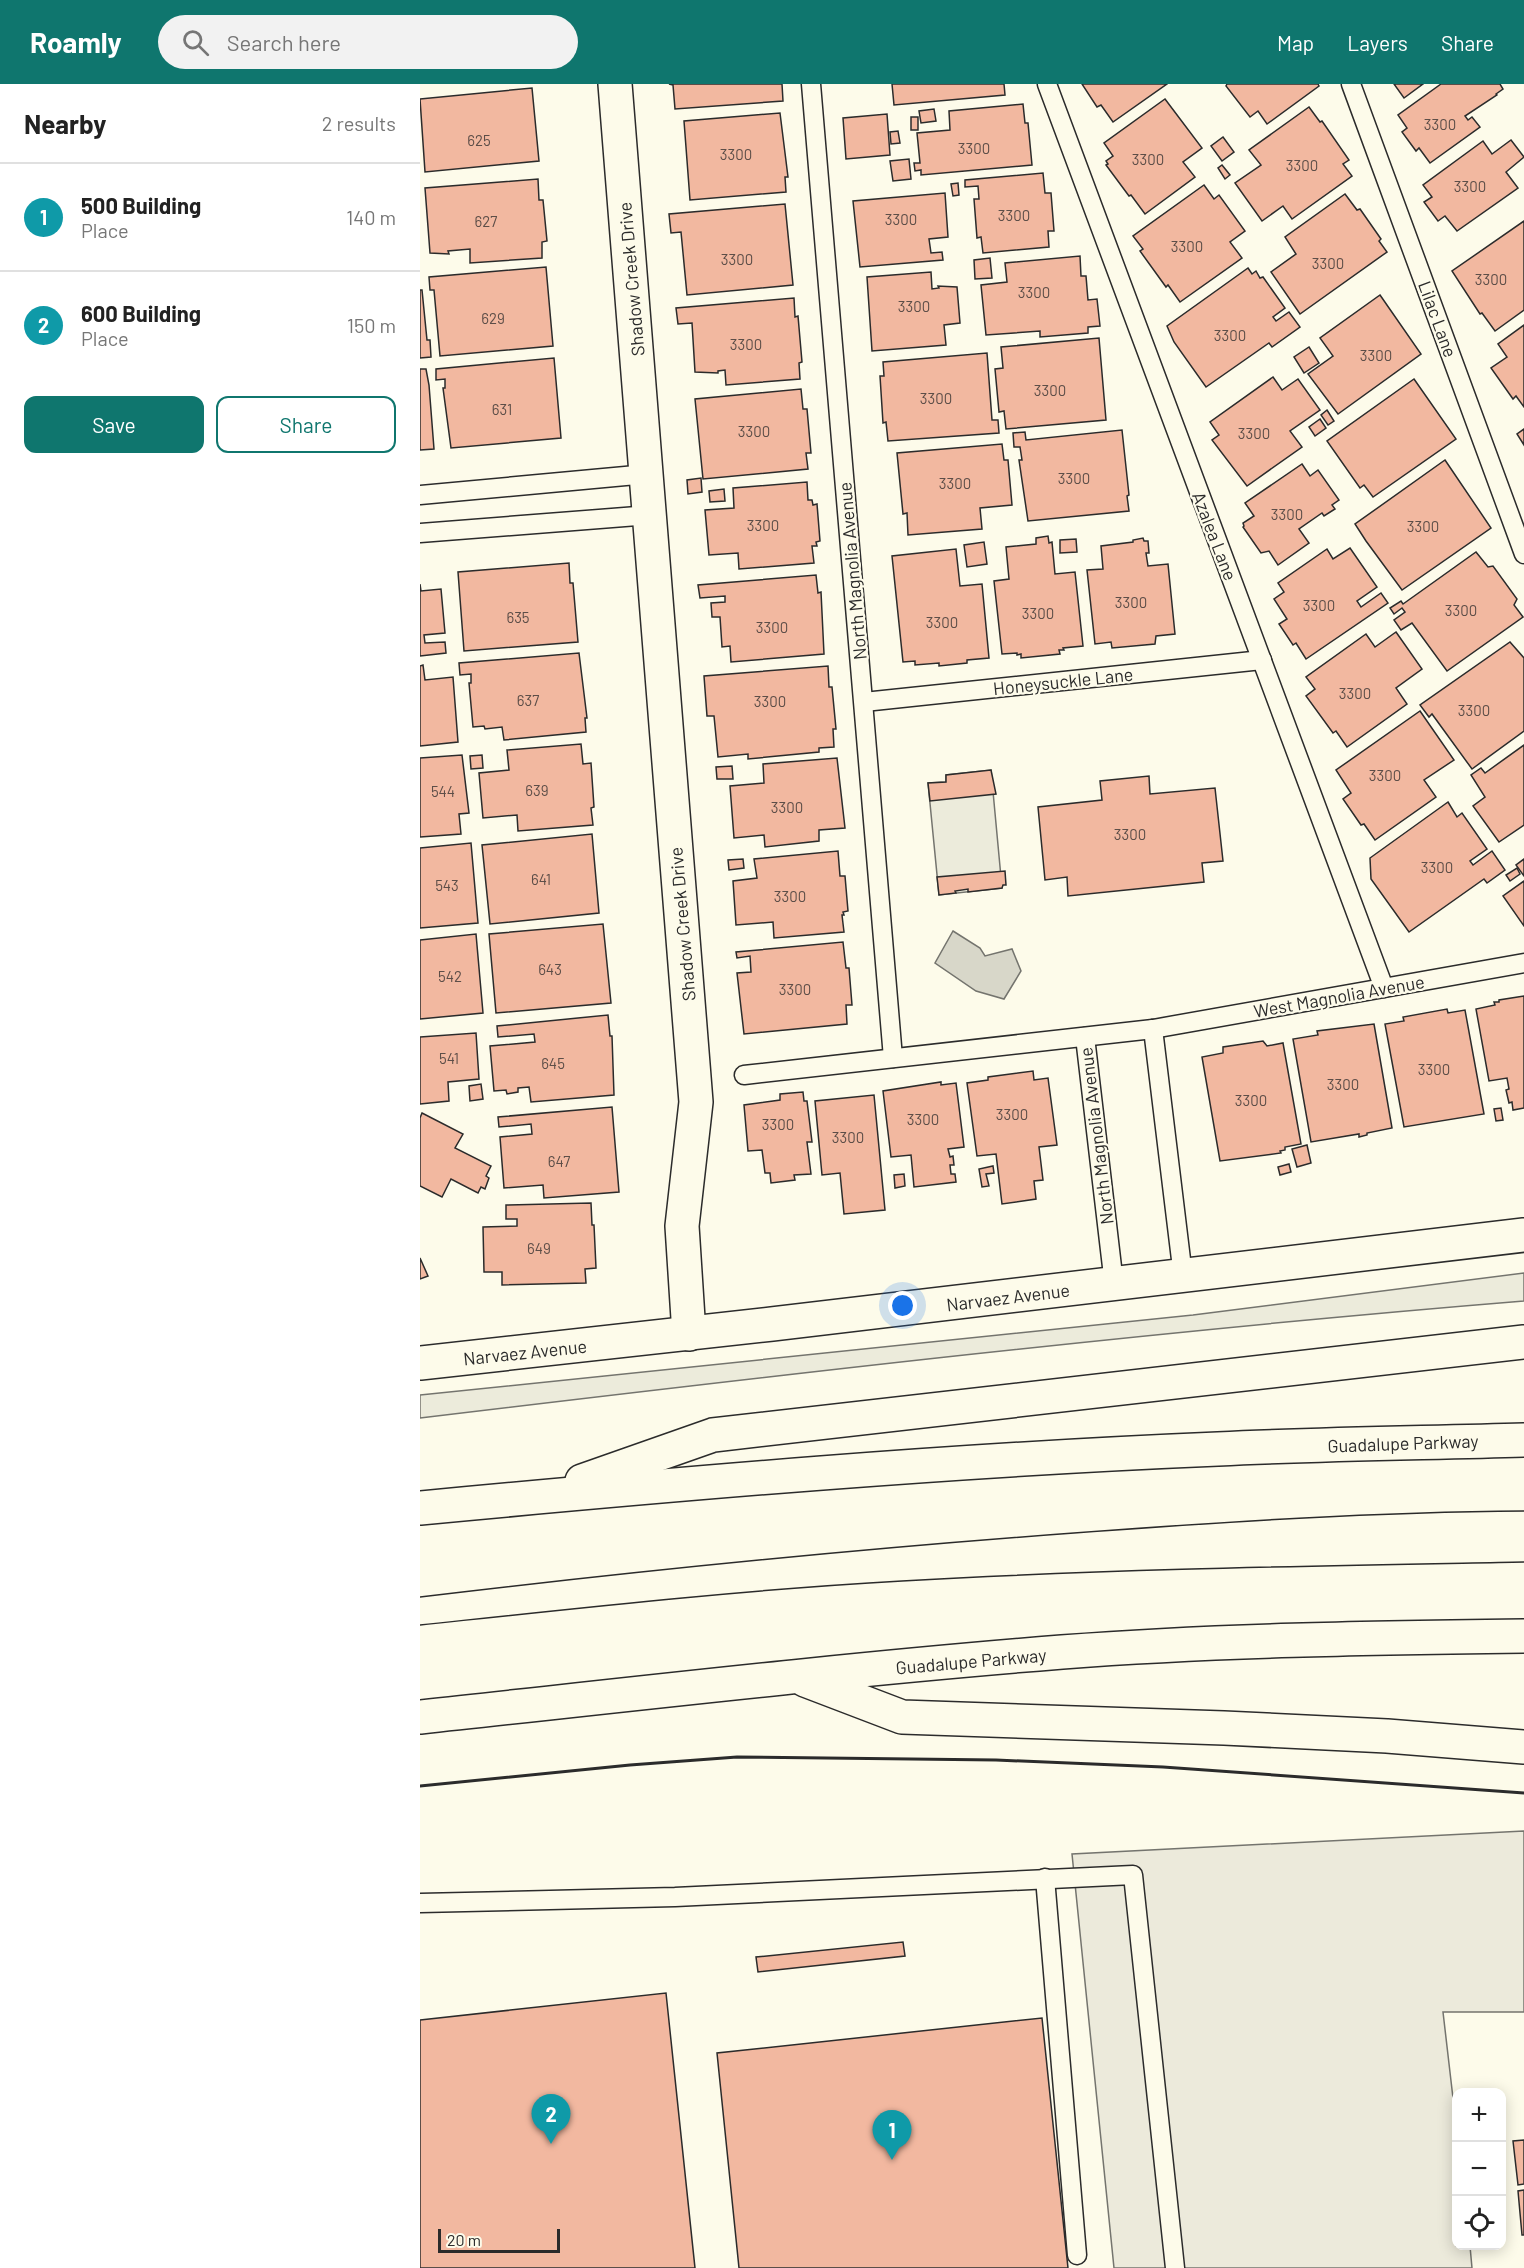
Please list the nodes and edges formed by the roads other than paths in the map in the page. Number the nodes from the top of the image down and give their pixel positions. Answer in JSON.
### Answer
{"nodes":[{"id":1,"x":615,"y":84,"type":"edge"},
{"id":2,"x":811,"y":84,"type":"edge"},
{"id":3,"x":1047,"y":84,"type":"edge"},
{"id":4,"x":1351,"y":84,"type":"edge"},
{"id":5,"x":647,"y":474,"type":"junction"},
{"id":6,"x":420,"y":495,"type":"edge"},
{"id":7,"x":650,"y":515,"type":"junction"},
{"id":8,"x":420,"y":533,"type":"edge"},
{"id":9,"x":1524,"y":554,"type":"edge"},
{"id":10,"x":1262,"y":660,"type":"junction"},
{"id":11,"x":864,"y":702,"type":"junction"},
{"id":12,"x":1524,"y":963,"type":"edge"},
{"id":13,"x":1384,"y":988,"type":"junction"},
{"id":14,"x":1153,"y":1029,"type":"junction"},
{"id":15,"x":1085,"y":1037,"type":"junction"},
{"id":16,"x":893,"y":1058,"type":"junction"},
{"id":17,"x":744,"y":1075,"type":"dead end"},
{"id":18,"x":1524,"y":1235,"type":"edge"},
{"id":19,"x":1183,"y":1276,"type":"junction"},
{"id":20,"x":1114,"y":1284,"type":"junction"},
{"id":21,"x":689,"y":1334,"type":"junction"},
{"id":22,"x":1524,"y":1342,"type":"edge"},
{"id":23,"x":420,"y":1363,"type":"edge"},
{"id":24,"x":1524,"y":1440,"type":"edge"},
{"id":25,"x":538,"y":1497,"type":"junction"},
{"id":26,"x":420,"y":1508,"type":"edge"},
{"id":27,"x":1524,"y":1636,"type":"edge"},
{"id":28,"x":798,"y":1677,"type":"junction"},
{"id":29,"x":420,"y":1717,"type":"edge"},
{"id":30,"x":1524,"y":1747,"type":"edge"},
{"id":31,"x":1046,"y":1878,"type":"junction"},
{"id":32,"x":420,"y":1903,"type":"edge"},
{"id":33,"x":1077,"y":2255,"type":"dead end"},
{"id":34,"x":1175,"y":2268,"type":"edge"}],
"edges":[{"from":1,"to":5,"type":"main road","name":"Shadow Creek Drive"},
{"from":2,"to":11,"type":"lane","name":"North Magnolia Avenue"},
{"from":3,"to":10,"type":"lane","name":"Azalea Lane"},
{"from":4,"to":9,"type":"lane","name":"Lilac Lane"},
{"from":5,"to":6,"type":"lane"},
{"from":5,"to":7,"type":"main road","name":"Shadow Creek Drive"},
{"from":7,"to":8,"type":"lane"},
{"from":7,"to":21,"type":"main road","name":"Shadow Creek Drive"},
{"from":10,"to":11,"type":"lane","name":"Honeysuckle Lane"},
{"from":10,"to":13,"type":"lane","name":"Azalea Lane"},
{"from":11,"to":16,"type":"lane","name":"North Magnolia Avenue"},
{"from":12,"to":13,"type":"lane","name":"West Magnolia Avenue"},
{"from":13,"to":14,"type":"lane","name":"West Magnolia Avenue"},
{"from":14,"to":15,"type":"lane","name":"West Magnolia Avenue"},
{"from":14,"to":19,"type":"lane"},
{"from":15,"to":16,"type":"lane","name":"North Magnolia Avenue"},
{"from":15,"to":20,"type":"lane","name":"North Magnolia Avenue"},
{"from":16,"to":17,"type":"lane","name":"North Magnolia Avenue"},
{"from":18,"to":19,"type":"main road","name":"Narvaez Avenue"},
{"from":19,"to":20,"type":"main road","name":"Narvaez Avenue"},
{"from":20,"to":21,"type":"main road","name":"Narvaez Avenue"},
{"from":21,"to":23,"type":"main road","name":"Narvaez Avenue"},
{"from":22,"to":25,"type":"main road"},
{"from":24,"to":25,"type":"main road","name":"Guadalupe Parkway"},
{"from":25,"to":26,"type":"main road","name":"Guadalupe Parkway"},
{"from":27,"to":28,"type":"main road","name":"Guadalupe Parkway"},
{"from":28,"to":29,"type":"main road","name":"Guadalupe Parkway"},
{"from":28,"to":30,"type":"main road"},
{"from":31,"to":32,"type":"lane"},
{"from":31,"to":33,"type":"lane"},
{"from":31,"to":34,"type":"lane"}]}
